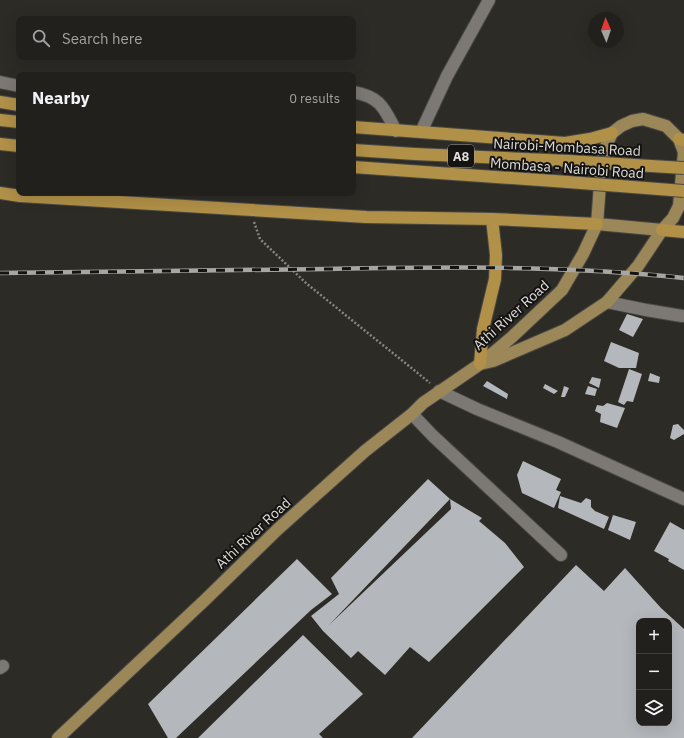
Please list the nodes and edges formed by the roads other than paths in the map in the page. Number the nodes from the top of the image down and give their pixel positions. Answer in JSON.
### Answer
{"nodes":[{"id":1,"x":489,"y":0,"type":"edge"},
{"id":2,"x":0,"y":82,"type":"edge"},
{"id":3,"x":16,"y":85,"type":"edge"},
{"id":4,"x":356,"y":93,"type":"edge"},
{"id":5,"x":0,"y":102,"type":"edge"},
{"id":6,"x":16,"y":105,"type":"edge"},
{"id":7,"x":0,"y":120,"type":"edge"},
{"id":8,"x":16,"y":122,"type":"edge"},
{"id":9,"x":356,"y":128,"type":"edge"},
{"id":10,"x":396,"y":131,"type":"junction"},
{"id":11,"x":421,"y":132,"type":"junction"},
{"id":12,"x":612,"y":133,"type":"junction"},
{"id":13,"x":680,"y":135,"type":"edge"},
{"id":14,"x":0,"y":144,"type":"edge"},
{"id":15,"x":16,"y":146,"type":"edge"},
{"id":16,"x":356,"y":150,"type":"edge"},
{"id":17,"x":356,"y":167,"type":"edge"},
{"id":18,"x":684,"y":168,"type":"edge"},
{"id":19,"x":684,"y":191,"type":"edge"},
{"id":20,"x":0,"y":193,"type":"edge"},
{"id":21,"x":16,"y":195,"type":"edge"},
{"id":22,"x":20,"y":196,"type":"edge"},
{"id":23,"x":492,"y":219,"type":"junction"},
{"id":24,"x":598,"y":224,"type":"junction"},
{"id":25,"x":662,"y":230,"type":"junction"},
{"id":26,"x":684,"y":232,"type":"edge"},
{"id":27,"x":607,"y":302,"type":"junction"},
{"id":28,"x":682,"y":316,"type":"dead end"},
{"id":29,"x":480,"y":364,"type":"junction"},
{"id":30,"x":439,"y":390,"type":"junction"},
{"id":31,"x":412,"y":414,"type":"junction"},
{"id":32,"x":684,"y":499,"type":"edge"},
{"id":33,"x":561,"y":555,"type":"dead end"},
{"id":34,"x":58,"y":738,"type":"edge"}],
"edges":[{"from":1,"to":11,"type":"street"},
{"from":2,"to":3,"type":"street"},
{"from":4,"to":10,"type":"street"},
{"from":5,"to":6,"type":"highway"},
{"from":7,"to":8,"type":"highway"},
{"from":9,"to":10,"type":"highway"},
{"from":10,"to":11,"type":"highway"},
{"from":11,"to":12,"type":"highway"},
{"from":12,"to":13,"type":"main road","name":"Athi River Road"},
{"from":12,"to":24,"type":"main road","name":"Athi River Road"},
{"from":13,"to":25,"type":"main road","name":"Athi River Road"},
{"from":14,"to":15,"type":"highway"},
{"from":16,"to":18,"type":"highway","name":"Nairobi-Mombasa Road","number":"A8","bridge":true},
{"from":17,"to":19,"type":"highway","name":"Mombasa - Nairobi Road","number":"A8","bridge":true},
{"from":20,"to":21,"type":"highway"},
{"from":22,"to":23,"type":"highway"},
{"from":23,"to":24,"type":"highway"},
{"from":23,"to":29,"type":"highway"},
{"from":24,"to":25,"type":"main road"},
{"from":24,"to":29,"type":"main road","name":"Athi River Road"},
{"from":25,"to":26,"type":"highway"},
{"from":25,"to":27,"type":"main road","name":"Athi River Road"},
{"from":27,"to":28,"type":"street"},
{"from":27,"to":29,"type":"main road","name":"Athi River Road"},
{"from":29,"to":30,"type":"main road","name":"Athi River Road"},
{"from":30,"to":31,"type":"main road","name":"Athi River Road"},
{"from":30,"to":32,"type":"street"},
{"from":31,"to":33,"type":"street"},
{"from":31,"to":34,"type":"main road","name":"Athi River Road"}]}
